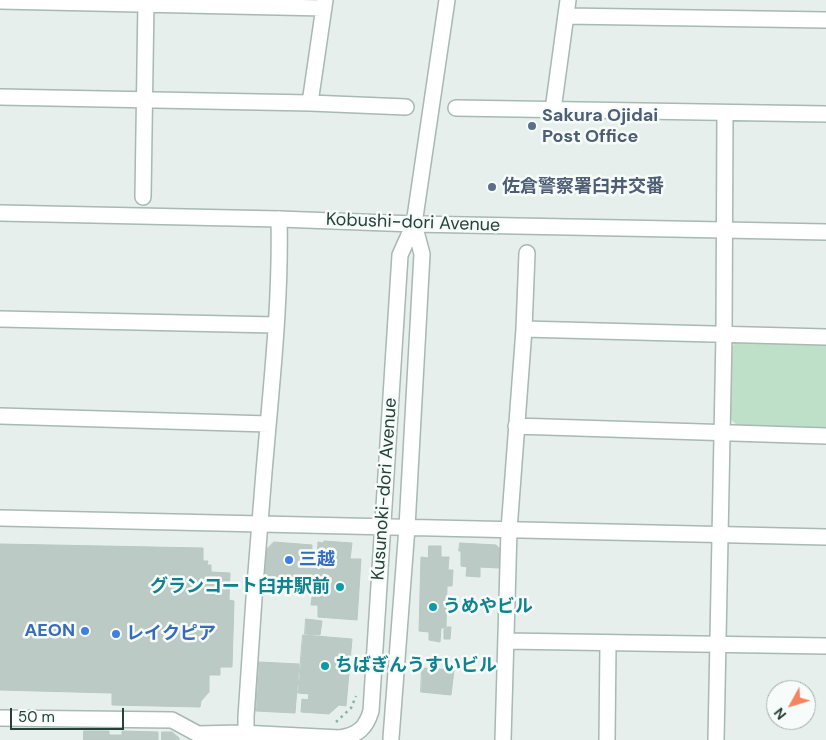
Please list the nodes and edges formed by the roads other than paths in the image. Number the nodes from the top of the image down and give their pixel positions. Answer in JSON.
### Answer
{"nodes":[{"id":1,"x":447,"y":0,"type":"edge"},
{"id":2,"x":568,"y":0,"type":"edge"},
{"id":3,"x":0,"y":1,"type":"edge"},
{"id":4,"x":146,"y":2,"type":"edge"},
{"id":5,"x":324,"y":4,"type":"edge"},
{"id":6,"x":566,"y":16,"type":"junction"},
{"id":7,"x":826,"y":20,"type":"edge"},
{"id":8,"x":0,"y":97,"type":"edge"},
{"id":9,"x":144,"y":100,"type":"junction"},
{"id":10,"x":310,"y":103,"type":"junction"},
{"id":11,"x":406,"y":107,"type":"dead end"},
{"id":12,"x":456,"y":108,"type":"dead end"},
{"id":13,"x":553,"y":110,"type":"junction"},
{"id":14,"x":726,"y":112,"type":"junction"},
{"id":15,"x":826,"y":114,"type":"edge"},
{"id":16,"x":143,"y":197,"type":"dead end"},
{"id":17,"x":0,"y":213,"type":"edge"},
{"id":18,"x":279,"y":219,"type":"junction"},
{"id":19,"x":414,"y":224,"type":"junction"},
{"id":20,"x":725,"y":230,"type":"junction"},
{"id":21,"x":826,"y":232,"type":"edge"},
{"id":22,"x":527,"y":253,"type":"dead end"},
{"id":23,"x":0,"y":319,"type":"edge"},
{"id":24,"x":275,"y":325,"type":"junction"},
{"id":25,"x":524,"y":329,"type":"junction"},
{"id":26,"x":724,"y":335,"type":"junction"},
{"id":27,"x":826,"y":337,"type":"edge"},
{"id":28,"x":0,"y":416,"type":"edge"},
{"id":29,"x":268,"y":424,"type":"junction"},
{"id":30,"x":516,"y":426,"type":"junction"},
{"id":31,"x":723,"y":433,"type":"junction"},
{"id":32,"x":826,"y":436,"type":"edge"},
{"id":33,"x":0,"y":518,"type":"edge"},
{"id":34,"x":260,"y":524,"type":"junction"},
{"id":35,"x":383,"y":526,"type":"junction"},
{"id":36,"x":407,"y":527,"type":"junction"},
{"id":37,"x":509,"y":530,"type":"junction"},
{"id":38,"x":720,"y":536,"type":"junction"},
{"id":39,"x":826,"y":537,"type":"edge"},
{"id":40,"x":506,"y":640,"type":"junction"},
{"id":41,"x":608,"y":643,"type":"junction"},
{"id":42,"x":717,"y":644,"type":"junction"},
{"id":43,"x":826,"y":646,"type":"edge"},
{"id":44,"x":0,"y":718,"type":"edge"},
{"id":45,"x":236,"y":736,"type":"edge"},
{"id":46,"x":204,"y":737,"type":"edge"},
{"id":47,"x":318,"y":738,"type":"edge"},
{"id":48,"x":391,"y":739,"type":"edge"},
{"id":49,"x":503,"y":740,"type":"edge"},
{"id":50,"x":607,"y":740,"type":"edge"},
{"id":51,"x":716,"y":740,"type":"edge"}],
"edges":[{"from":1,"to":19,"type":"street","name":"Kusunoki-dori Avenue"},
{"from":2,"to":6,"type":"street"},
{"from":3,"to":4,"type":"street"},
{"from":4,"to":5,"type":"street"},
{"from":4,"to":9,"type":"street"},
{"from":5,"to":10,"type":"street"},
{"from":6,"to":7,"type":"street"},
{"from":6,"to":13,"type":"street"},
{"from":8,"to":9,"type":"street"},
{"from":9,"to":10,"type":"street"},
{"from":9,"to":16,"type":"street"},
{"from":10,"to":11,"type":"street"},
{"from":12,"to":13,"type":"street"},
{"from":13,"to":14,"type":"street"},
{"from":14,"to":15,"type":"street"},
{"from":14,"to":20,"type":"street"},
{"from":17,"to":18,"type":"street","name":"Kobushi-dori Avenue"},
{"from":18,"to":19,"type":"street","name":"Kobushi-dori Avenue"},
{"from":18,"to":24,"type":"street"},
{"from":19,"to":20,"type":"street","name":"Kobushi-dori Avenue"},
{"from":19,"to":35,"type":"street","name":"Kusunoki-dori Avenue"},
{"from":19,"to":36,"type":"street","name":"Kusunoki-dori Avenue"},
{"from":20,"to":21,"type":"street","name":"Kobushi-dori Avenue"},
{"from":20,"to":26,"type":"street"},
{"from":22,"to":25,"type":"street"},
{"from":23,"to":24,"type":"street"},
{"from":24,"to":29,"type":"street"},
{"from":25,"to":26,"type":"street"},
{"from":25,"to":30,"type":"street"},
{"from":26,"to":27,"type":"street"},
{"from":26,"to":31,"type":"street"},
{"from":28,"to":29,"type":"street"},
{"from":29,"to":34,"type":"street"},
{"from":30,"to":31,"type":"street"},
{"from":30,"to":37,"type":"street"},
{"from":31,"to":32,"type":"street"},
{"from":31,"to":38,"type":"street"},
{"from":33,"to":34,"type":"street"},
{"from":34,"to":35,"type":"street"},
{"from":34,"to":45,"type":"street"},
{"from":35,"to":36,"type":"street"},
{"from":35,"to":47,"type":"street","name":"Kusunoki-dori Avenue"},
{"from":36,"to":37,"type":"street"},
{"from":36,"to":48,"type":"street","name":"Kusunoki-dori Avenue"},
{"from":37,"to":38,"type":"street"},
{"from":37,"to":40,"type":"street"},
{"from":38,"to":39,"type":"street"},
{"from":38,"to":42,"type":"street"},
{"from":40,"to":41,"type":"street"},
{"from":40,"to":49,"type":"street"},
{"from":41,"to":42,"type":"street"},
{"from":41,"to":50,"type":"street"},
{"from":42,"to":43,"type":"street"},
{"from":42,"to":51,"type":"street"},
{"from":44,"to":46,"type":"street"},
{"from":45,"to":46,"type":"street"},
{"from":45,"to":47,"type":"street"}]}
